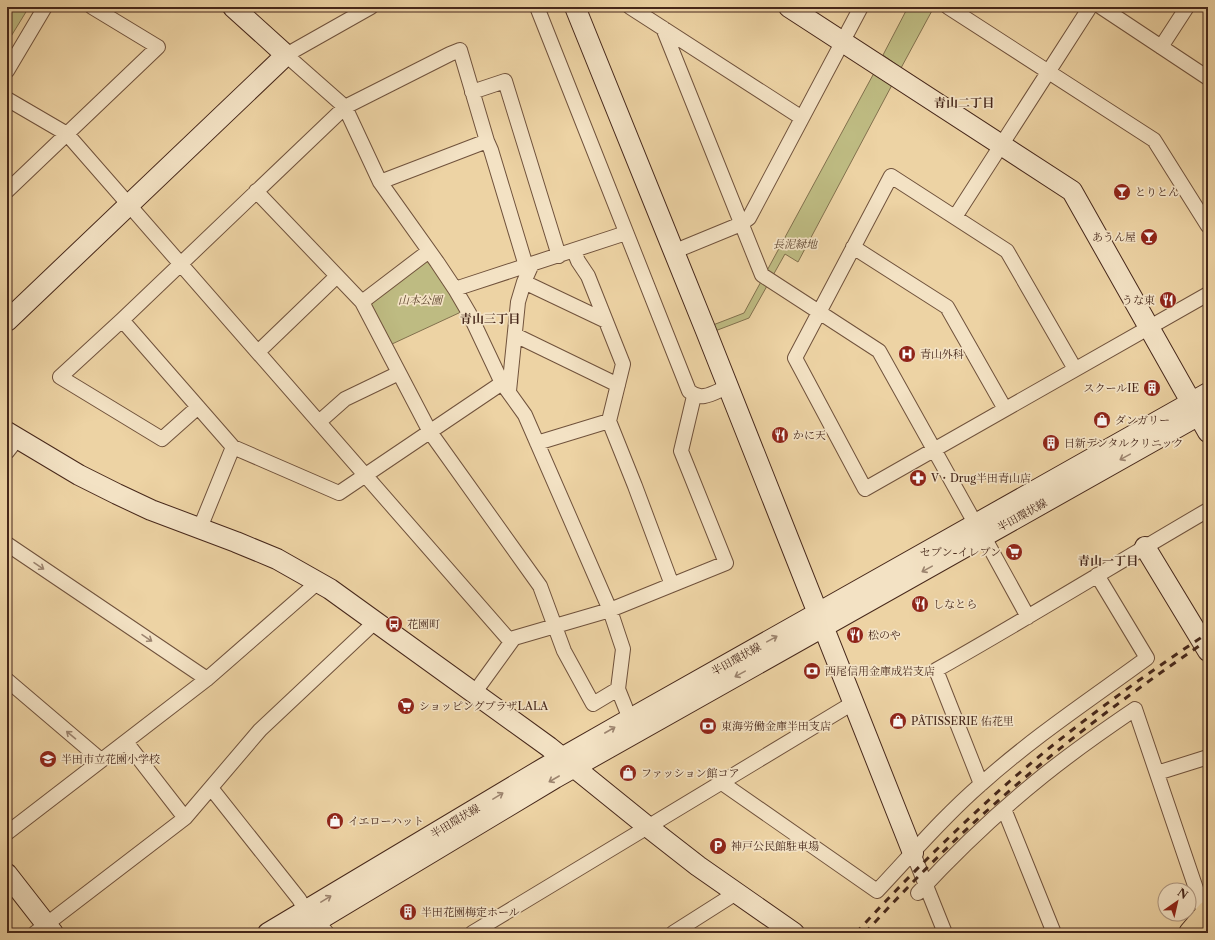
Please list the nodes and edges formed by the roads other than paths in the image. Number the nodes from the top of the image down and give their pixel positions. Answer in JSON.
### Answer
{"nodes":[{"id":1,"x":45,"y":7,"type":"edge"},
{"id":2,"x":92,"y":7,"type":"edge"},
{"id":3,"x":233,"y":7,"type":"edge"},
{"id":4,"x":371,"y":7,"type":"edge"},
{"id":5,"x":537,"y":7,"type":"edge"},
{"id":6,"x":576,"y":7,"type":"edge"},
{"id":7,"x":630,"y":7,"type":"edge"},
{"id":8,"x":789,"y":7,"type":"edge"},
{"id":9,"x":861,"y":7,"type":"edge"},
{"id":10,"x":948,"y":7,"type":"edge"},
{"id":11,"x":1090,"y":7,"type":"edge"},
{"id":12,"x":1101,"y":7,"type":"edge"},
{"id":13,"x":1187,"y":7,"type":"edge"},
{"id":14,"x":663,"y":28,"type":"junction"},
{"id":15,"x":842,"y":42,"type":"junction"},
{"id":16,"x":1161,"y":47,"type":"junction"},
{"id":17,"x":286,"y":55,"type":"junction"},
{"id":18,"x":7,"y":71,"type":"edge"},
{"id":19,"x":1048,"y":72,"type":"junction"},
{"id":20,"x":1208,"y":78,"type":"edge"},
{"id":21,"x":472,"y":92,"type":"junction"},
{"id":22,"x":7,"y":99,"type":"edge"},
{"id":23,"x":345,"y":107,"type":"junction"},
{"id":24,"x":802,"y":118,"type":"junction"},
{"id":25,"x":67,"y":134,"type":"junction"},
{"id":26,"x":487,"y":141,"type":"junction"},
{"id":27,"x":1001,"y":144,"type":"junction"},
{"id":28,"x":380,"y":182,"type":"junction"},
{"id":29,"x":7,"y":191,"type":"edge"},
{"id":30,"x":256,"y":191,"type":"junction"},
{"id":31,"x":128,"y":205,"type":"junction"},
{"id":32,"x":955,"y":217,"type":"junction"},
{"id":33,"x":742,"y":224,"type":"junction"},
{"id":34,"x":1208,"y":226,"type":"edge"},
{"id":35,"x":626,"y":233,"type":"junction"},
{"id":36,"x":853,"y":247,"type":"junction"},
{"id":37,"x":429,"y":251,"type":"junction"},
{"id":38,"x":574,"y":251,"type":"junction"},
{"id":39,"x":674,"y":252,"type":"junction"},
{"id":40,"x":558,"y":256,"type":"junction"},
{"id":41,"x":180,"y":264,"type":"junction"},
{"id":42,"x":529,"y":265,"type":"junction"},
{"id":43,"x":337,"y":276,"type":"junction"},
{"id":44,"x":524,"y":282,"type":"junction"},
{"id":45,"x":455,"y":289,"type":"junction"},
{"id":46,"x":1208,"y":294,"type":"edge"},
{"id":47,"x":362,"y":302,"type":"junction"},
{"id":48,"x":819,"y":312,"type":"junction"},
{"id":49,"x":122,"y":320,"type":"junction"},
{"id":50,"x":7,"y":321,"type":"edge"},
{"id":51,"x":606,"y":321,"type":"junction"},
{"id":52,"x":1149,"y":328,"type":"junction"},
{"id":53,"x":515,"y":335,"type":"junction"},
{"id":54,"x":258,"y":352,"type":"junction"},
{"id":55,"x":1075,"y":369,"type":"junction"},
{"id":56,"x":399,"y":373,"type":"junction"},
{"id":57,"x":618,"y":385,"type":"junction"},
{"id":58,"x":506,"y":387,"type":"junction"},
{"id":59,"x":727,"y":387,"type":"junction"},
{"id":60,"x":694,"y":396,"type":"junction"},
{"id":61,"x":198,"y":407,"type":"junction"},
{"id":62,"x":1005,"y":409,"type":"junction"},
{"id":63,"x":1203,"y":411,"type":"edge"},
{"id":64,"x":609,"y":421,"type":"junction"},
{"id":65,"x":318,"y":422,"type":"junction"},
{"id":66,"x":430,"y":432,"type":"junction"},
{"id":67,"x":11,"y":441,"type":"edge"},
{"id":68,"x":538,"y":443,"type":"junction"},
{"id":69,"x":233,"y":447,"type":"junction"},
{"id":70,"x":935,"y":449,"type":"junction"},
{"id":71,"x":365,"y":476,"type":"junction"},
{"id":72,"x":1208,"y":510,"type":"edge"},
{"id":73,"x":200,"y":528,"type":"junction"},
{"id":74,"x":979,"y":530,"type":"junction"},
{"id":75,"x":7,"y":544,"type":"edge"},
{"id":76,"x":1145,"y":547,"type":"junction"},
{"id":77,"x":1097,"y":575,"type":"junction"},
{"id":78,"x":318,"y":582,"type":"junction"},
{"id":79,"x":672,"y":585,"type":"junction"},
{"id":80,"x":610,"y":610,"type":"junction"},
{"id":81,"x":1028,"y":617,"type":"junction"},
{"id":82,"x":821,"y":620,"type":"junction"},
{"id":83,"x":376,"y":621,"type":"junction"},
{"id":84,"x":556,"y":626,"type":"junction"},
{"id":85,"x":511,"y":642,"type":"junction"},
{"id":86,"x":1208,"y":651,"type":"edge"},
{"id":87,"x":207,"y":679,"type":"junction"},
{"id":88,"x":7,"y":680,"type":"edge"},
{"id":89,"x":618,"y":689,"type":"junction"},
{"id":90,"x":475,"y":692,"type":"junction"},
{"id":91,"x":853,"y":703,"type":"junction"},
{"id":92,"x":630,"y":719,"type":"junction"},
{"id":93,"x":126,"y":742,"type":"junction"},
{"id":94,"x":1208,"y":757,"type":"edge"},
{"id":95,"x":101,"y":760,"type":"junction"},
{"id":96,"x":569,"y":763,"type":"junction"},
{"id":97,"x":1157,"y":773,"type":"junction"},
{"id":98,"x":722,"y":783,"type":"junction"},
{"id":99,"x":981,"y":784,"type":"junction"},
{"id":100,"x":211,"y":788,"type":"junction"},
{"id":101,"x":1004,"y":809,"type":"junction"},
{"id":102,"x":185,"y":818,"type":"junction"},
{"id":103,"x":648,"y":827,"type":"junction"},
{"id":104,"x":7,"y":833,"type":"edge"},
{"id":105,"x":913,"y":853,"type":"junction"},
{"id":106,"x":7,"y":874,"type":"edge"},
{"id":107,"x":922,"y":889,"type":"junction"},
{"id":108,"x":736,"y":892,"type":"junction"},
{"id":109,"x":1206,"y":913,"type":"edge"},
{"id":110,"x":316,"y":922,"type":"edge"},
{"id":111,"x":45,"y":930,"type":"edge"},
{"id":112,"x":268,"y":933,"type":"edge"},
{"id":113,"x":296,"y":933,"type":"edge"},
{"id":114,"x":472,"y":933,"type":"edge"},
{"id":115,"x":674,"y":933,"type":"edge"},
{"id":116,"x":794,"y":933,"type":"edge"},
{"id":117,"x":945,"y":933,"type":"edge"},
{"id":118,"x":1054,"y":933,"type":"edge"},
{"id":119,"x":1190,"y":933,"type":"edge"}],
"edges":[{"from":1,"to":18,"type":"street"},
{"from":2,"to":25,"type":"street"},
{"from":3,"to":17,"type":"street"},
{"from":4,"to":17,"type":"street"},
{"from":5,"to":35,"type":"street"},
{"from":6,"to":39,"type":"street"},
{"from":7,"to":14,"type":"street"},
{"from":8,"to":15,"type":"street"},
{"from":9,"to":15,"type":"street"},
{"from":10,"to":19,"type":"street"},
{"from":11,"to":19,"type":"street"},
{"from":12,"to":16,"type":"street"},
{"from":13,"to":16,"type":"street"},
{"from":14,"to":24,"type":"street"},
{"from":14,"to":33,"type":"street"},
{"from":15,"to":24,"type":"street"},
{"from":15,"to":27,"type":"street"},
{"from":16,"to":20,"type":"street"},
{"from":17,"to":23,"type":"street"},
{"from":17,"to":31,"type":"street"},
{"from":19,"to":27,"type":"street"},
{"from":19,"to":34,"type":"street"},
{"from":21,"to":23,"type":"street"},
{"from":21,"to":26,"type":"street"},
{"from":21,"to":40,"type":"street"},
{"from":22,"to":25,"type":"street"},
{"from":23,"to":28,"type":"street"},
{"from":23,"to":30,"type":"street"},
{"from":24,"to":33,"type":"street"},
{"from":25,"to":29,"type":"street"},
{"from":25,"to":31,"type":"street"},
{"from":26,"to":28,"type":"street"},
{"from":26,"to":42,"type":"street"},
{"from":27,"to":32,"type":"street"},
{"from":27,"to":52,"type":"street"},
{"from":28,"to":37,"type":"street"},
{"from":30,"to":41,"type":"street"},
{"from":30,"to":43,"type":"street"},
{"from":31,"to":41,"type":"street"},
{"from":31,"to":50,"type":"street"},
{"from":32,"to":36,"type":"street"},
{"from":32,"to":55,"type":"street"},
{"from":33,"to":39,"type":"street"},
{"from":33,"to":48,"type":"street"},
{"from":35,"to":38,"type":"street"},
{"from":35,"to":60,"type":"street"},
{"from":36,"to":48,"type":"street"},
{"from":36,"to":62,"type":"street"},
{"from":37,"to":45,"type":"street"},
{"from":37,"to":47,"type":"street"},
{"from":38,"to":40,"type":"street"},
{"from":38,"to":51,"type":"street"},
{"from":39,"to":59,"type":"street"},
{"from":40,"to":42,"type":"street"},
{"from":41,"to":49,"type":"street"},
{"from":41,"to":54,"type":"street"},
{"from":42,"to":44,"type":"street"},
{"from":42,"to":45,"type":"street"},
{"from":43,"to":47,"type":"street"},
{"from":43,"to":54,"type":"street"},
{"from":44,"to":51,"type":"street"},
{"from":44,"to":53,"type":"street"},
{"from":45,"to":58,"type":"street"},
{"from":46,"to":52,"type":"street"},
{"from":47,"to":56,"type":"street"},
{"from":48,"to":70,"type":"street"},
{"from":48,"to":70,"type":"street"},
{"from":49,"to":61,"type":"street"},
{"from":49,"to":61,"type":"street"},
{"from":51,"to":57,"type":"street"},
{"from":52,"to":55,"type":"street"},
{"from":52,"to":63,"type":"street"},
{"from":53,"to":57,"type":"street"},
{"from":53,"to":58,"type":"street"},
{"from":54,"to":65,"type":"street"},
{"from":55,"to":62,"type":"street"},
{"from":56,"to":65,"type":"street"},
{"from":56,"to":66,"type":"street"},
{"from":57,"to":64,"type":"street"},
{"from":58,"to":66,"type":"street"},
{"from":58,"to":68,"type":"street"},
{"from":59,"to":60,"type":"street"},
{"from":59,"to":82,"type":"street"},
{"from":60,"to":79,"type":"street"},
{"from":61,"to":69,"type":"street"},
{"from":62,"to":70,"type":"street"},
{"from":63,"to":74,"type":"street","name":"半田環状線"},
{"from":64,"to":68,"type":"street"},
{"from":64,"to":79,"type":"street"},
{"from":65,"to":71,"type":"street"},
{"from":66,"to":71,"type":"street"},
{"from":66,"to":84,"type":"street"},
{"from":67,"to":73,"type":"street"},
{"from":68,"to":80,"type":"street"},
{"from":69,"to":71,"type":"street"},
{"from":69,"to":73,"type":"street"},
{"from":70,"to":74,"type":"street"},
{"from":71,"to":85,"type":"street"},
{"from":72,"to":76,"type":"street"},
{"from":73,"to":78,"type":"street"},
{"from":74,"to":81,"type":"street"},
{"from":74,"to":82,"type":"street","name":"半田環状線"},
{"from":75,"to":87,"type":"street","one_way":true},
{"from":76,"to":77,"type":"street"},
{"from":76,"to":86,"type":"street"},
{"from":77,"to":81,"type":"street"},
{"from":77,"to":99,"type":"street"},
{"from":78,"to":83,"type":"street"},
{"from":78,"to":87,"type":"street"},
{"from":79,"to":80,"type":"street"},
{"from":80,"to":84,"type":"street"},
{"from":80,"to":89,"type":"street"},
{"from":81,"to":99,"type":"street"},
{"from":82,"to":91,"type":"street"},
{"from":92,"to":82,"type":"street","name":"半田環状線","one_way":true},
{"from":82,"to":96,"type":"street","name":"半田環状線","one_way":true},
{"from":83,"to":90,"type":"street"},
{"from":83,"to":100,"type":"street"},
{"from":84,"to":85,"type":"street"},
{"from":84,"to":89,"type":"street"},
{"from":85,"to":90,"type":"street"},
{"from":87,"to":93,"type":"street"},
{"from":95,"to":88,"type":"street","one_way":true},
{"from":89,"to":92,"type":"street"},
{"from":90,"to":96,"type":"street"},
{"from":91,"to":98,"type":"street"},
{"from":91,"to":105,"type":"street"},
{"from":96,"to":92,"type":"street","name":"半田環状線","one_way":true},
{"from":93,"to":95,"type":"street"},
{"from":93,"to":102,"type":"street"},
{"from":94,"to":97,"type":"street"},
{"from":95,"to":104,"type":"street"},
{"from":96,"to":103,"type":"street"},
{"from":96,"to":110,"type":"street","name":"半田環状線"},
{"from":97,"to":101,"type":"street"},
{"from":97,"to":109,"type":"street"},
{"from":98,"to":103,"type":"street"},
{"from":98,"to":105,"type":"street"},
{"from":99,"to":105,"type":"street"},
{"from":100,"to":102,"type":"street"},
{"from":100,"to":110,"type":"street"},
{"from":101,"to":107,"type":"street"},
{"from":101,"to":118,"type":"street"},
{"from":102,"to":111,"type":"street"},
{"from":103,"to":108,"type":"street"},
{"from":103,"to":114,"type":"street"},
{"from":105,"to":107,"type":"street"},
{"from":106,"to":111,"type":"street"},
{"from":107,"to":117,"type":"street"},
{"from":108,"to":115,"type":"street"},
{"from":108,"to":116,"type":"street"},
{"from":109,"to":119,"type":"highway"},
{"from":110,"to":112,"type":"street","name":"半田環状線"},
{"from":110,"to":113,"type":"street","name":"半田環状線"}]}
